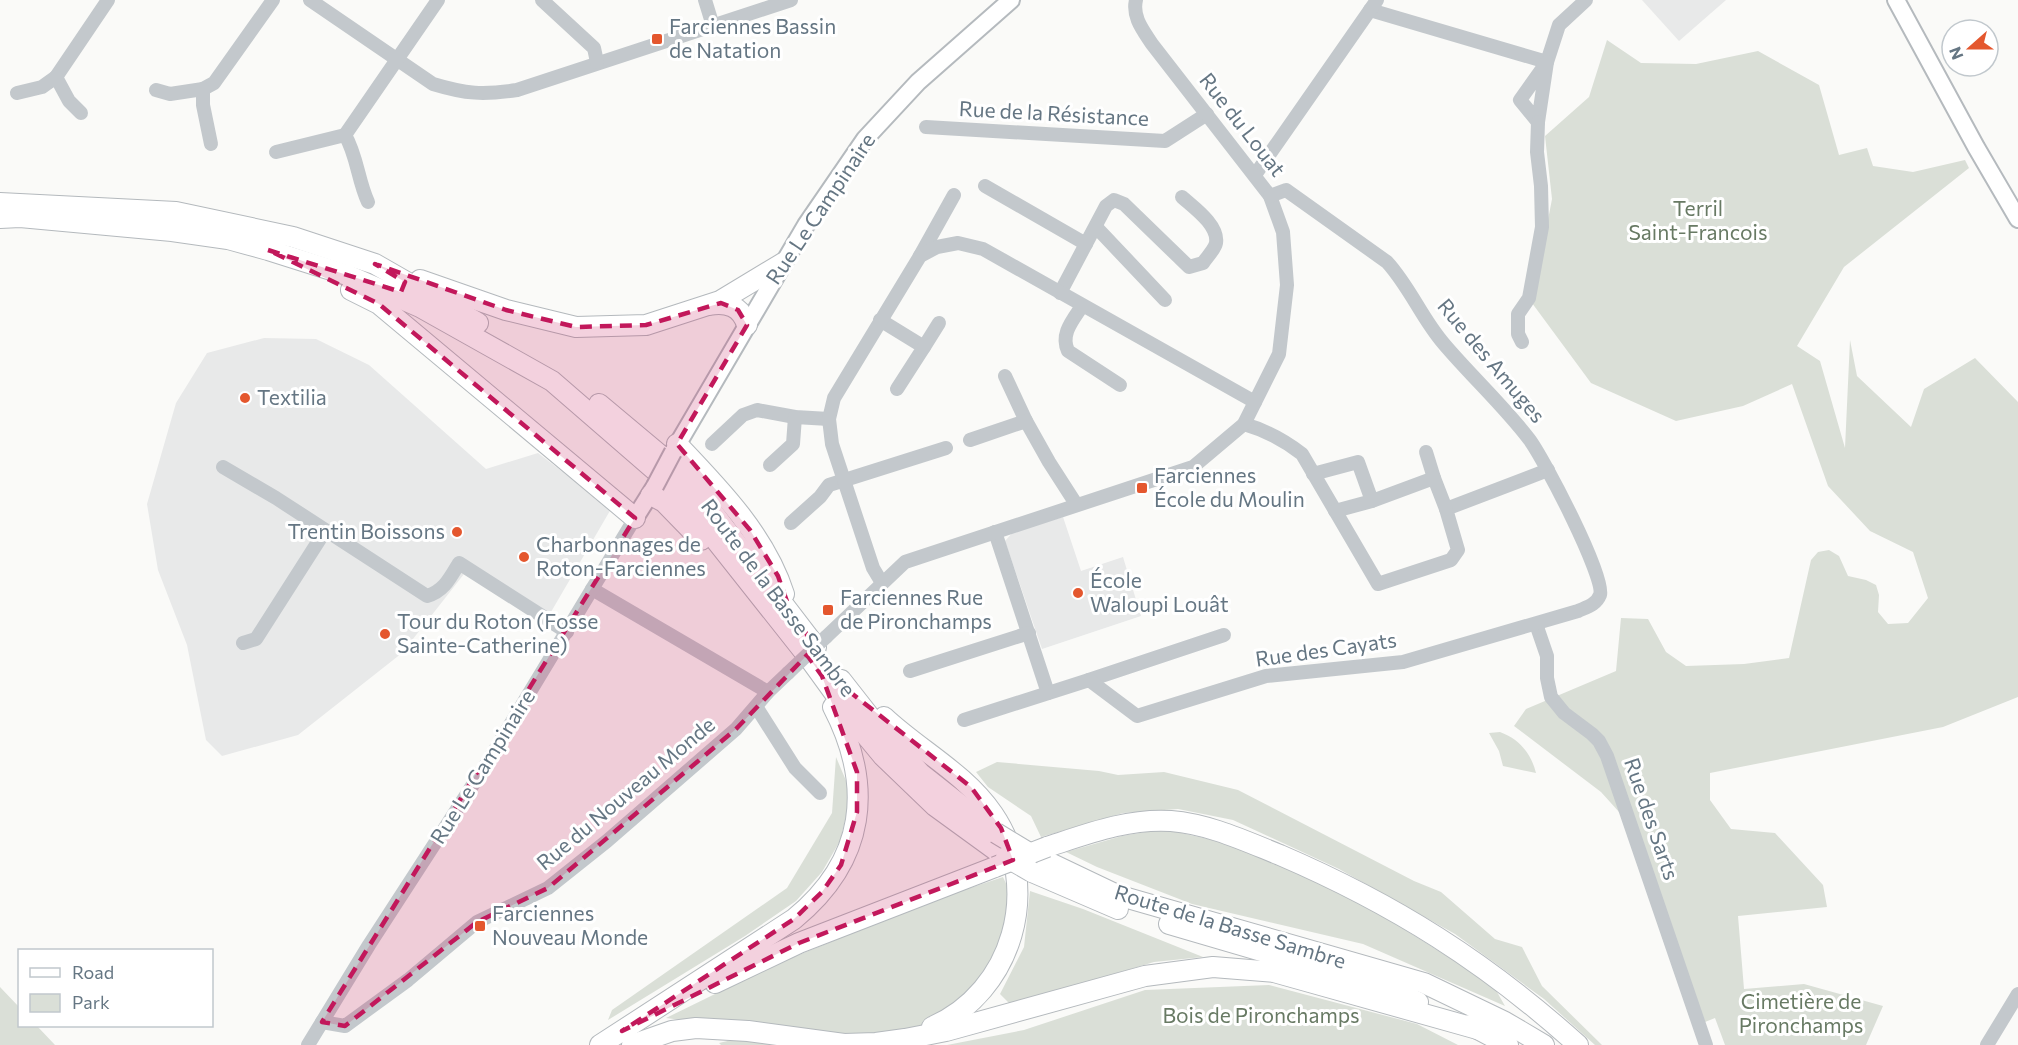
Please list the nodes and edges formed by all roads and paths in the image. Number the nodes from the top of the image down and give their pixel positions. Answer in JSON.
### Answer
{"nodes":[{"id":1,"x":108,"y":0,"type":"edge"},
{"id":2,"x":273,"y":0,"type":"edge"},
{"id":3,"x":310,"y":0,"type":"edge"},
{"id":4,"x":438,"y":0,"type":"edge"},
{"id":5,"x":542,"y":0,"type":"edge"},
{"id":6,"x":705,"y":0,"type":"edge"},
{"id":7,"x":791,"y":0,"type":"edge"},
{"id":8,"x":1011,"y":0,"type":"edge"},
{"id":9,"x":1136,"y":0,"type":"edge"},
{"id":10,"x":1586,"y":0,"type":"edge"},
{"id":11,"x":1896,"y":0,"type":"edge"},
{"id":12,"x":1373,"y":5,"type":"edge"},
{"id":13,"x":713,"y":26,"type":"junction"},
{"id":14,"x":396,"y":60,"type":"junction"},
{"id":15,"x":597,"y":62,"type":"junction"},
{"id":16,"x":1547,"y":62,"type":"junction"},
{"id":17,"x":56,"y":77,"type":"junction"},
{"id":18,"x":204,"y":89,"type":"junction"},
{"id":19,"x":156,"y":90,"type":"dead end"},
{"id":20,"x":17,"y":93,"type":"dead end"},
{"id":21,"x":81,"y":113,"type":"dead end"},
{"id":22,"x":1207,"y":114,"type":"junction"},
{"id":23,"x":1538,"y":122,"type":"junction"},
{"id":24,"x":926,"y":127,"type":"dead end"},
{"id":25,"x":345,"y":135,"type":"junction"},
{"id":26,"x":211,"y":144,"type":"dead end"},
{"id":27,"x":276,"y":152,"type":"dead end"},
{"id":28,"x":1255,"y":175,"type":"junction"},
{"id":29,"x":984,"y":186,"type":"dead end"},
{"id":30,"x":954,"y":195,"type":"dead end"},
{"id":31,"x":1270,"y":196,"type":"junction"},
{"id":32,"x":1182,"y":197,"type":"dead end"},
{"id":33,"x":368,"y":202,"type":"dead end"},
{"id":34,"x":0,"y":203,"type":"edge"},
{"id":35,"x":0,"y":218,"type":"edge"},
{"id":36,"x":2018,"y":219,"type":"edge"},
{"id":37,"x":1096,"y":227,"type":"junction"},
{"id":38,"x":1086,"y":244,"type":"junction"},
{"id":39,"x":268,"y":250,"type":"junction"},
{"id":40,"x":921,"y":256,"type":"junction"},
{"id":41,"x":783,"y":263,"type":"junction"},
{"id":42,"x":375,"y":264,"type":"junction"},
{"id":43,"x":1060,"y":293,"type":"junction"},
{"id":44,"x":1165,"y":300,"type":"dead end"},
{"id":45,"x":709,"y":305,"type":"junction"},
{"id":46,"x":1082,"y":306,"type":"junction"},
{"id":47,"x":880,"y":320,"type":"junction"},
{"id":48,"x":939,"y":323,"type":"dead end"},
{"id":49,"x":747,"y":325,"type":"junction"},
{"id":50,"x":1522,"y":342,"type":"dead end"},
{"id":51,"x":924,"y":347,"type":"junction"},
{"id":52,"x":1005,"y":376,"type":"dead end"},
{"id":53,"x":1120,"y":385,"type":"dead end"},
{"id":54,"x":897,"y":389,"type":"dead end"},
{"id":55,"x":1255,"y":402,"type":"junction"},
{"id":56,"x":795,"y":417,"type":"junction"},
{"id":57,"x":830,"y":419,"type":"junction"},
{"id":58,"x":1026,"y":421,"type":"junction"},
{"id":59,"x":1244,"y":424,"type":"junction"},
{"id":60,"x":970,"y":440,"type":"dead end"},
{"id":61,"x":712,"y":444,"type":"dead end"},
{"id":62,"x":675,"y":448,"type":"junction"},
{"id":63,"x":946,"y":448,"type":"dead end"},
{"id":64,"x":1426,"y":452,"type":"dead end"},
{"id":65,"x":770,"y":465,"type":"dead end"},
{"id":66,"x":223,"y":467,"type":"dead end"},
{"id":67,"x":1548,"y":470,"type":"junction"},
{"id":68,"x":1313,"y":474,"type":"junction"},
{"id":69,"x":1434,"y":478,"type":"junction"},
{"id":70,"x":843,"y":481,"type":"junction"},
{"id":71,"x":653,"y":491,"type":"junction"},
{"id":72,"x":1372,"y":501,"type":"junction"},
{"id":73,"x":1076,"y":504,"type":"junction"},
{"id":74,"x":1446,"y":509,"type":"junction"},
{"id":75,"x":1335,"y":511,"type":"junction"},
{"id":76,"x":635,"y":518,"type":"junction"},
{"id":77,"x":791,"y":523,"type":"dead end"},
{"id":78,"x":326,"y":531,"type":"junction"},
{"id":79,"x":995,"y":532,"type":"junction"},
{"id":80,"x":882,"y":583,"type":"junction"},
{"id":81,"x":592,"y":589,"type":"junction"},
{"id":82,"x":770,"y":609,"type":"junction"},
{"id":83,"x":1578,"y":610,"type":"joint"},
{"id":84,"x":791,"y":613,"type":"junction"},
{"id":85,"x":1536,"y":624,"type":"junction"},
{"id":86,"x":567,"y":632,"type":"junction"},
{"id":87,"x":1029,"y":633,"type":"junction"},
{"id":88,"x":1224,"y":635,"type":"dead end"},
{"id":89,"x":243,"y":643,"type":"dead end"},
{"id":90,"x":910,"y":671,"type":"dead end"},
{"id":91,"x":822,"y":676,"type":"junction"},
{"id":92,"x":1089,"y":680,"type":"junction"},
{"id":93,"x":768,"y":692,"type":"junction"},
{"id":94,"x":850,"y":693,"type":"junction"},
{"id":95,"x":1048,"y":693,"type":"junction"},
{"id":96,"x":757,"y":708,"type":"junction"},
{"id":97,"x":964,"y":720,"type":"dead end"},
{"id":98,"x":820,"y":793,"type":"dead end"},
{"id":99,"x":1036,"y":857,"type":"junction"},
{"id":100,"x":998,"y":861,"type":"junction"},
{"id":101,"x":2018,"y":994,"type":"edge"},
{"id":102,"x":322,"y":1022,"type":"junction"},
{"id":103,"x":1481,"y":1030,"type":"junction"},
{"id":104,"x":627,"y":1038,"type":"edge"},
{"id":105,"x":905,"y":1039,"type":"junction"},
{"id":106,"x":308,"y":1045,"type":"edge"},
{"id":107,"x":600,"y":1045,"type":"edge"},
{"id":108,"x":1508,"y":1045,"type":"edge"},
{"id":109,"x":1544,"y":1045,"type":"edge"},
{"id":110,"x":1578,"y":1045,"type":"edge"},
{"id":111,"x":1706,"y":1045,"type":"edge"},
{"id":112,"x":1987,"y":1045,"type":"edge"}],
"edges":[{"from":1,"to":17,"type":"street"},
{"from":2,"to":18,"type":"street"},
{"from":3,"to":14,"type":"street"},
{"from":4,"to":14,"type":"street"},
{"from":5,"to":15,"type":"street"},
{"from":6,"to":13,"type":"street"},
{"from":7,"to":13,"type":"street"},
{"from":8,"to":41,"type":"main road","name":"Rue Le Campinaire"},
{"from":9,"to":22,"type":"street","name":"Rue du Louat"},
{"from":10,"to":16,"type":"street"},
{"from":11,"to":36,"type":"main road"},
{"from":12,"to":16,"type":"street"},
{"from":12,"to":28,"type":"street"},
{"from":13,"to":15,"type":"street"},
{"from":14,"to":15,"type":"street"},
{"from":14,"to":25,"type":"street"},
{"from":16,"to":23,"type":"street"},
{"from":16,"to":23,"type":"street"},
{"from":17,"to":20,"type":"street"},
{"from":17,"to":21,"type":"street"},
{"from":18,"to":19,"type":"street"},
{"from":18,"to":26,"type":"street"},
{"from":22,"to":24,"type":"street","name":"Rue de la Résistance"},
{"from":22,"to":28,"type":"street","name":"Rue du Louat"},
{"from":23,"to":50,"type":"street"},
{"from":25,"to":27,"type":"street"},
{"from":25,"to":33,"type":"street"},
{"from":28,"to":31,"type":"street","name":"Rue du Louat"},
{"from":29,"to":38,"type":"street"},
{"from":30,"to":40,"type":"street"},
{"from":31,"to":55,"type":"street","name":"Rue du Louat"},
{"from":31,"to":67,"type":"street","name":"Rue des Amuges"},
{"from":32,"to":37,"type":"street"},
{"from":34,"to":42,"type":"highway","name":"Route de la Basse Sambre"},
{"from":35,"to":39,"type":"highway","name":"Route de la Basse Sambre"},
{"from":37,"to":38,"type":"street"},
{"from":37,"to":44,"type":"street"},
{"from":38,"to":43,"type":"street"},
{"from":39,"to":76,"type":"highway"},
{"from":39,"to":82,"type":"highway","name":"Route de la Basse Sambre"},
{"from":40,"to":43,"type":"street"},
{"from":40,"to":47,"type":"street"},
{"from":41,"to":45,"type":"highway"},
{"from":41,"to":49,"type":"main road","name":"Rue Le Campinaire"},
{"from":42,"to":45,"type":"highway"},
{"from":42,"to":84,"type":"highway","name":"Route de la Basse Sambre"},
{"from":43,"to":46,"type":"street"},
{"from":45,"to":49,"type":"highway"},
{"from":46,"to":53,"type":"street"},
{"from":46,"to":55,"type":"street"},
{"from":47,"to":51,"type":"street"},
{"from":47,"to":57,"type":"street"},
{"from":48,"to":51,"type":"street"},
{"from":49,"to":62,"type":"main road","name":"Rue Le Campinaire"},
{"from":51,"to":54,"type":"street"},
{"from":52,"to":58,"type":"street"},
{"from":55,"to":59,"type":"street","name":"Rue du Louat"},
{"from":56,"to":57,"type":"street"},
{"from":56,"to":61,"type":"street"},
{"from":56,"to":65,"type":"street"},
{"from":57,"to":70,"type":"street"},
{"from":58,"to":60,"type":"street"},
{"from":58,"to":73,"type":"street"},
{"from":59,"to":68,"type":"street"},
{"from":59,"to":73,"type":"street","name":"Rue du Louat"},
{"from":62,"to":71,"type":"main road","name":"Rue Le Campinaire","bridge":true},
{"from":62,"to":84,"type":"highway"},
{"from":63,"to":70,"type":"street"},
{"from":64,"to":69,"type":"street"},
{"from":66,"to":78,"type":"street"},
{"from":67,"to":74,"type":"street"},
{"from":67,"to":83,"type":"street","name":"Rue des Amuges"},
{"from":68,"to":72,"type":"street"},
{"from":68,"to":75,"type":"street"},
{"from":69,"to":72,"type":"street"},
{"from":69,"to":74,"type":"street"},
{"from":70,"to":77,"type":"street"},
{"from":70,"to":80,"type":"street"},
{"from":71,"to":76,"type":"main road","name":"Rue Le Campinaire"},
{"from":71,"to":82,"type":"highway"},
{"from":72,"to":75,"type":"street"},
{"from":73,"to":79,"type":"street","name":"Rue du Louat"},
{"from":74,"to":75,"type":"street"},
{"from":76,"to":81,"type":"street","name":"Rue Le Campinaire"},
{"from":78,"to":86,"type":"street"},
{"from":78,"to":89,"type":"street"},
{"from":79,"to":80,"type":"street","name":"Rue du Louat"},
{"from":79,"to":87,"type":"street"},
{"from":80,"to":93,"type":"street","name":"Rue du Louat","bridge":true},
{"from":81,"to":86,"type":"street","name":"Rue Le Campinaire"},
{"from":81,"to":93,"type":"street"},
{"from":82,"to":91,"type":"highway","name":"Route de la Basse Sambre"},
{"from":83,"to":85,"type":"street","name":"Rue des Cayats"},
{"from":84,"to":94,"type":"highway","name":"Route de la Basse Sambre"},
{"from":85,"to":92,"type":"street","name":"Rue des Cayats"},
{"from":85,"to":111,"type":"street","name":"Rue des Sarts"},
{"from":86,"to":102,"type":"street","name":"Rue Le Campinaire"},
{"from":87,"to":90,"type":"street"},
{"from":87,"to":95,"type":"street"},
{"from":88,"to":92,"type":"street"},
{"from":91,"to":100,"type":"highway","name":"Route de la Basse Sambre"},
{"from":91,"to":104,"type":"highway"},
{"from":92,"to":95,"type":"street"},
{"from":93,"to":96,"type":"street","name":"Rue du Nouveau Monde"},
{"from":94,"to":99,"type":"highway","name":"Route de la Basse Sambre","bridge":true},
{"from":94,"to":105,"type":"highway"},
{"from":95,"to":97,"type":"street"},
{"from":96,"to":98,"type":"street"},
{"from":96,"to":102,"type":"street","name":"Rue du Nouveau Monde"},
{"from":99,"to":100,"type":"highway","bridge":true},
{"from":99,"to":100,"type":"highway","name":"Route de la Basse Sambre","bridge":true},
{"from":99,"to":103,"type":"highway","name":"Route de la Basse Sambre"},
{"from":99,"to":109,"type":"highway","name":"Route de la Basse Sambre"},
{"from":99,"to":110,"type":"highway"},
{"from":100,"to":104,"type":"highway"},
{"from":101,"to":112,"type":"street"},
{"from":102,"to":106,"type":"street","name":"Rue Le Campinaire"},
{"from":103,"to":105,"type":"highway"},
{"from":103,"to":108,"type":"highway","name":"Route de la Basse Sambre"},
{"from":104,"to":105,"type":"highway"},
{"from":104,"to":107,"type":"highway"}]}
